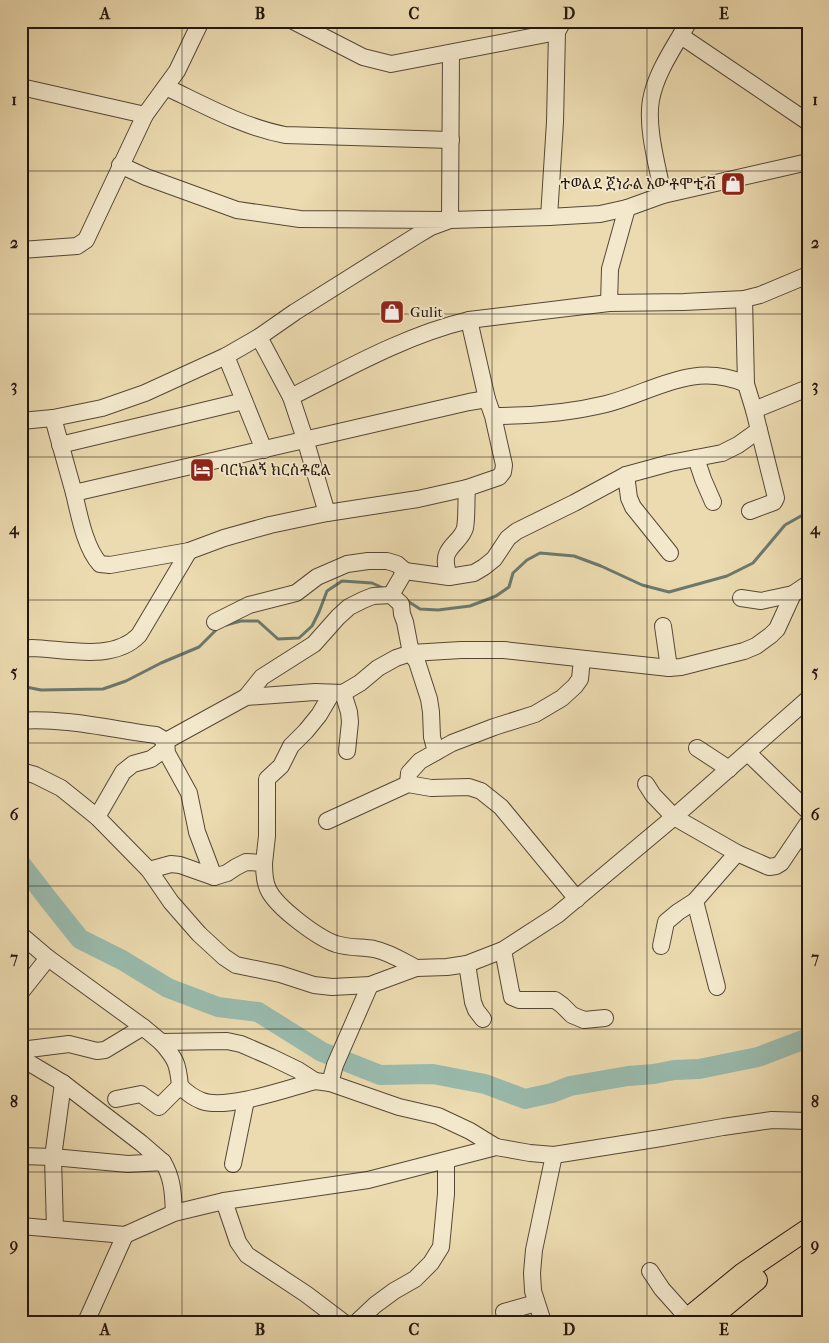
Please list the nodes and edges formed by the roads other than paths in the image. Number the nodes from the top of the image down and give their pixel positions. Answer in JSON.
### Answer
{"nodes":[{"id":1,"x":201,"y":21,"type":"edge"},
{"id":2,"x":293,"y":21,"type":"edge"},
{"id":3,"x":689,"y":21,"type":"edge"},
{"id":4,"x":560,"y":27,"type":"edge"},
{"id":5,"x":681,"y":36,"type":"junction"},
{"id":6,"x":451,"y":53,"type":"junction"},
{"id":7,"x":21,"y":87,"type":"edge"},
{"id":8,"x":166,"y":87,"type":"junction"},
{"id":9,"x":145,"y":115,"type":"junction"},
{"id":10,"x":808,"y":122,"type":"edge"},
{"id":11,"x":451,"y":140,"type":"junction"},
{"id":12,"x":808,"y":162,"type":"edge"},
{"id":13,"x":120,"y":165,"type":"junction"},
{"id":14,"x":663,"y":195,"type":"junction"},
{"id":15,"x":627,"y":208,"type":"junction"},
{"id":16,"x":549,"y":217,"type":"junction"},
{"id":17,"x":450,"y":220,"type":"junction"},
{"id":18,"x":21,"y":250,"type":"edge"},
{"id":19,"x":808,"y":275,"type":"edge"},
{"id":20,"x":744,"y":299,"type":"junction"},
{"id":21,"x":609,"y":303,"type":"junction"},
{"id":22,"x":469,"y":320,"type":"junction"},
{"id":23,"x":259,"y":337,"type":"junction"},
{"id":24,"x":226,"y":356,"type":"junction"},
{"id":25,"x":746,"y":384,"type":"junction"},
{"id":26,"x":808,"y":388,"type":"edge"},
{"id":27,"x":291,"y":397,"type":"junction"},
{"id":28,"x":487,"y":399,"type":"junction"},
{"id":29,"x":244,"y":400,"type":"junction"},
{"id":30,"x":754,"y":410,"type":"junction"},
{"id":31,"x":493,"y":416,"type":"junction"},
{"id":32,"x":53,"y":418,"type":"junction"},
{"id":33,"x":21,"y":422,"type":"edge"},
{"id":34,"x":759,"y":430,"type":"junction"},
{"id":35,"x":305,"y":439,"type":"junction"},
{"id":36,"x":60,"y":445,"type":"junction"},
{"id":37,"x":264,"y":450,"type":"junction"},
{"id":38,"x":696,"y":458,"type":"junction"},
{"id":39,"x":626,"y":475,"type":"junction"},
{"id":40,"x":467,"y":488,"type":"junction"},
{"id":41,"x":74,"y":493,"type":"junction"},
{"id":42,"x":713,"y":502,"type":"dead end"},
{"id":43,"x":750,"y":510,"type":"dead end"},
{"id":44,"x":327,"y":513,"type":"junction"},
{"id":45,"x":189,"y":550,"type":"junction"},
{"id":46,"x":670,"y":553,"type":"dead end"},
{"id":47,"x":448,"y":578,"type":"junction"},
{"id":48,"x":398,"y":583,"type":"junction"},
{"id":49,"x":808,"y":584,"type":"edge"},
{"id":50,"x":793,"y":594,"type":"junction"},
{"id":51,"x":741,"y":598,"type":"dead end"},
{"id":52,"x":215,"y":622,"type":"dead end"},
{"id":53,"x":663,"y":626,"type":"dead end"},
{"id":54,"x":21,"y":649,"type":"edge"},
{"id":55,"x":411,"y":653,"type":"junction"},
{"id":56,"x":582,"y":659,"type":"junction"},
{"id":57,"x":669,"y":668,"type":"junction"},
{"id":58,"x":337,"y":693,"type":"junction"},
{"id":59,"x":246,"y":697,"type":"junction"},
{"id":60,"x":808,"y":699,"type":"edge"},
{"id":61,"x":21,"y":722,"type":"edge"},
{"id":62,"x":166,"y":741,"type":"junction"},
{"id":63,"x":697,"y":748,"type":"dead end"},
{"id":64,"x":347,"y":751,"type":"dead end"},
{"id":65,"x":436,"y":752,"type":"junction"},
{"id":66,"x":748,"y":752,"type":"junction"},
{"id":67,"x":730,"y":769,"type":"junction"},
{"id":68,"x":21,"y":771,"type":"edge"},
{"id":69,"x":408,"y":784,"type":"junction"},
{"id":70,"x":646,"y":784,"type":"dead end"},
{"id":71,"x":808,"y":811,"type":"edge"},
{"id":72,"x":674,"y":816,"type":"junction"},
{"id":73,"x":96,"y":817,"type":"junction"},
{"id":74,"x":327,"y":821,"type":"dead end"},
{"id":75,"x":808,"y":823,"type":"edge"},
{"id":76,"x":737,"y":852,"type":"junction"},
{"id":77,"x":264,"y":863,"type":"junction"},
{"id":78,"x":149,"y":870,"type":"junction"},
{"id":79,"x":214,"y":877,"type":"junction"},
{"id":80,"x":577,"y":899,"type":"junction"},
{"id":81,"x":696,"y":901,"type":"junction"},
{"id":82,"x":21,"y":935,"type":"edge"},
{"id":83,"x":661,"y":946,"type":"dead end"},
{"id":84,"x":503,"y":950,"type":"junction"},
{"id":85,"x":48,"y":958,"type":"junction"},
{"id":86,"x":467,"y":964,"type":"junction"},
{"id":87,"x":416,"y":968,"type":"junction"},
{"id":88,"x":370,"y":985,"type":"junction"},
{"id":89,"x":718,"y":987,"type":"dead end"},
{"id":90,"x":21,"y":992,"type":"edge"},
{"id":91,"x":604,"y":1018,"type":"dead end"},
{"id":92,"x":483,"y":1019,"type":"dead end"},
{"id":93,"x":143,"y":1027,"type":"junction"},
{"id":94,"x":161,"y":1042,"type":"junction"},
{"id":95,"x":21,"y":1050,"type":"edge"},
{"id":96,"x":21,"y":1058,"type":"edge"},
{"id":97,"x":64,"y":1082,"type":"junction"},
{"id":98,"x":322,"y":1082,"type":"junction"},
{"id":99,"x":180,"y":1086,"type":"junction"},
{"id":100,"x":116,"y":1098,"type":"dead end"},
{"id":101,"x":246,"y":1100,"type":"junction"},
{"id":102,"x":808,"y":1121,"type":"edge"},
{"id":103,"x":496,"y":1147,"type":"junction"},
{"id":104,"x":554,"y":1155,"type":"junction"},
{"id":105,"x":21,"y":1156,"type":"edge"},
{"id":106,"x":53,"y":1157,"type":"junction"},
{"id":107,"x":446,"y":1161,"type":"junction"},
{"id":108,"x":163,"y":1162,"type":"junction"},
{"id":109,"x":233,"y":1164,"type":"dead end"},
{"id":110,"x":224,"y":1201,"type":"junction"},
{"id":111,"x":174,"y":1213,"type":"junction"},
{"id":112,"x":21,"y":1226,"type":"edge"},
{"id":113,"x":56,"y":1229,"type":"junction"},
{"id":114,"x":808,"y":1230,"type":"edge"},
{"id":115,"x":125,"y":1235,"type":"junction"},
{"id":116,"x":808,"y":1244,"type":"edge"},
{"id":117,"x":650,"y":1271,"type":"dead end"},
{"id":118,"x":536,"y":1303,"type":"junction"},
{"id":119,"x":504,"y":1312,"type":"dead end"},
{"id":120,"x":692,"y":1320,"type":"edge"},
{"id":121,"x":86,"y":1322,"type":"edge"},
{"id":122,"x":343,"y":1322,"type":"edge"},
{"id":123,"x":358,"y":1322,"type":"edge"},
{"id":124,"x":543,"y":1322,"type":"edge"}],
"edges":[{"from":1,"to":8,"type":"street"},
{"from":2,"to":6,"type":"street"},
{"from":3,"to":5,"type":"street"},
{"from":4,"to":6,"type":"street"},
{"from":4,"to":16,"type":"street"},
{"from":5,"to":10,"type":"street"},
{"from":5,"to":14,"type":"street"},
{"from":6,"to":11,"type":"street"},
{"from":7,"to":9,"type":"street"},
{"from":8,"to":9,"type":"street"},
{"from":8,"to":11,"type":"street"},
{"from":9,"to":13,"type":"street"},
{"from":11,"to":17,"type":"street"},
{"from":12,"to":14,"type":"street"},
{"from":13,"to":17,"type":"street"},
{"from":13,"to":18,"type":"street"},
{"from":14,"to":15,"type":"street"},
{"from":15,"to":16,"type":"street"},
{"from":15,"to":21,"type":"street"},
{"from":16,"to":17,"type":"street"},
{"from":17,"to":23,"type":"street"},
{"from":19,"to":20,"type":"street"},
{"from":20,"to":21,"type":"street"},
{"from":20,"to":25,"type":"street"},
{"from":21,"to":22,"type":"street"},
{"from":22,"to":27,"type":"street"},
{"from":22,"to":28,"type":"street"},
{"from":23,"to":24,"type":"street"},
{"from":23,"to":27,"type":"street"},
{"from":24,"to":29,"type":"street"},
{"from":24,"to":32,"type":"street"},
{"from":25,"to":30,"type":"street"},
{"from":25,"to":31,"type":"street"},
{"from":26,"to":30,"type":"street"},
{"from":27,"to":35,"type":"street"},
{"from":28,"to":31,"type":"street"},
{"from":28,"to":35,"type":"street"},
{"from":29,"to":36,"type":"street"},
{"from":29,"to":37,"type":"street"},
{"from":30,"to":34,"type":"street"},
{"from":31,"to":40,"type":"street"},
{"from":32,"to":33,"type":"street"},
{"from":32,"to":36,"type":"street"},
{"from":34,"to":38,"type":"street"},
{"from":34,"to":43,"type":"street"},
{"from":35,"to":37,"type":"street"},
{"from":35,"to":44,"type":"street"},
{"from":36,"to":41,"type":"street"},
{"from":37,"to":41,"type":"street"},
{"from":38,"to":39,"type":"street"},
{"from":38,"to":42,"type":"street"},
{"from":39,"to":46,"type":"street"},
{"from":39,"to":47,"type":"street"},
{"from":40,"to":44,"type":"street"},
{"from":40,"to":47,"type":"street"},
{"from":41,"to":45,"type":"street"},
{"from":44,"to":45,"type":"street"},
{"from":45,"to":54,"type":"street"},
{"from":47,"to":48,"type":"street"},
{"from":48,"to":52,"type":"street"},
{"from":48,"to":55,"type":"street"},
{"from":48,"to":59,"type":"street"},
{"from":49,"to":50,"type":"street"},
{"from":50,"to":51,"type":"street"},
{"from":50,"to":57,"type":"street"},
{"from":53,"to":57,"type":"street"},
{"from":55,"to":56,"type":"street"},
{"from":55,"to":58,"type":"street"},
{"from":55,"to":65,"type":"street"},
{"from":56,"to":57,"type":"street"},
{"from":56,"to":65,"type":"street"},
{"from":58,"to":59,"type":"street"},
{"from":58,"to":64,"type":"street"},
{"from":58,"to":77,"type":"street"},
{"from":59,"to":62,"type":"street"},
{"from":60,"to":66,"type":"street"},
{"from":61,"to":62,"type":"street"},
{"from":62,"to":73,"type":"street"},
{"from":62,"to":79,"type":"street"},
{"from":63,"to":67,"type":"street"},
{"from":65,"to":69,"type":"street"},
{"from":66,"to":67,"type":"street"},
{"from":66,"to":71,"type":"street"},
{"from":67,"to":72,"type":"street"},
{"from":68,"to":73,"type":"street"},
{"from":69,"to":74,"type":"street"},
{"from":69,"to":80,"type":"street"},
{"from":70,"to":72,"type":"street"},
{"from":72,"to":76,"type":"street"},
{"from":72,"to":80,"type":"street"},
{"from":73,"to":78,"type":"street"},
{"from":75,"to":76,"type":"street"},
{"from":76,"to":81,"type":"street"},
{"from":77,"to":79,"type":"street"},
{"from":77,"to":87,"type":"street"},
{"from":78,"to":79,"type":"street"},
{"from":78,"to":88,"type":"street"},
{"from":80,"to":84,"type":"street"},
{"from":81,"to":83,"type":"street"},
{"from":81,"to":89,"type":"street"},
{"from":82,"to":85,"type":"street"},
{"from":84,"to":86,"type":"street"},
{"from":84,"to":91,"type":"street"},
{"from":85,"to":90,"type":"street"},
{"from":85,"to":93,"type":"street"},
{"from":86,"to":87,"type":"street"},
{"from":86,"to":92,"type":"street"},
{"from":87,"to":88,"type":"street"},
{"from":88,"to":98,"type":"street"},
{"from":93,"to":94,"type":"street"},
{"from":93,"to":95,"type":"street"},
{"from":94,"to":98,"type":"street"},
{"from":94,"to":99,"type":"street"},
{"from":96,"to":97,"type":"street"},
{"from":97,"to":106,"type":"street"},
{"from":97,"to":108,"type":"street"},
{"from":98,"to":101,"type":"street"},
{"from":98,"to":103,"type":"street"},
{"from":99,"to":100,"type":"street"},
{"from":99,"to":101,"type":"street"},
{"from":101,"to":109,"type":"street"},
{"from":102,"to":104,"type":"street"},
{"from":103,"to":104,"type":"street"},
{"from":103,"to":107,"type":"street"},
{"from":104,"to":118,"type":"street"},
{"from":105,"to":106,"type":"street"},
{"from":106,"to":108,"type":"street"},
{"from":106,"to":113,"type":"street"},
{"from":107,"to":110,"type":"street"},
{"from":107,"to":123,"type":"street"},
{"from":108,"to":111,"type":"street"},
{"from":110,"to":111,"type":"street"},
{"from":110,"to":122,"type":"street"},
{"from":111,"to":115,"type":"street"},
{"from":112,"to":113,"type":"street"},
{"from":113,"to":115,"type":"street"},
{"from":114,"to":120,"type":"main road"},
{"from":115,"to":121,"type":"street"},
{"from":116,"to":120,"type":"main road"},
{"from":117,"to":120,"type":"street"},
{"from":118,"to":119,"type":"street"},
{"from":118,"to":124,"type":"street"}]}
